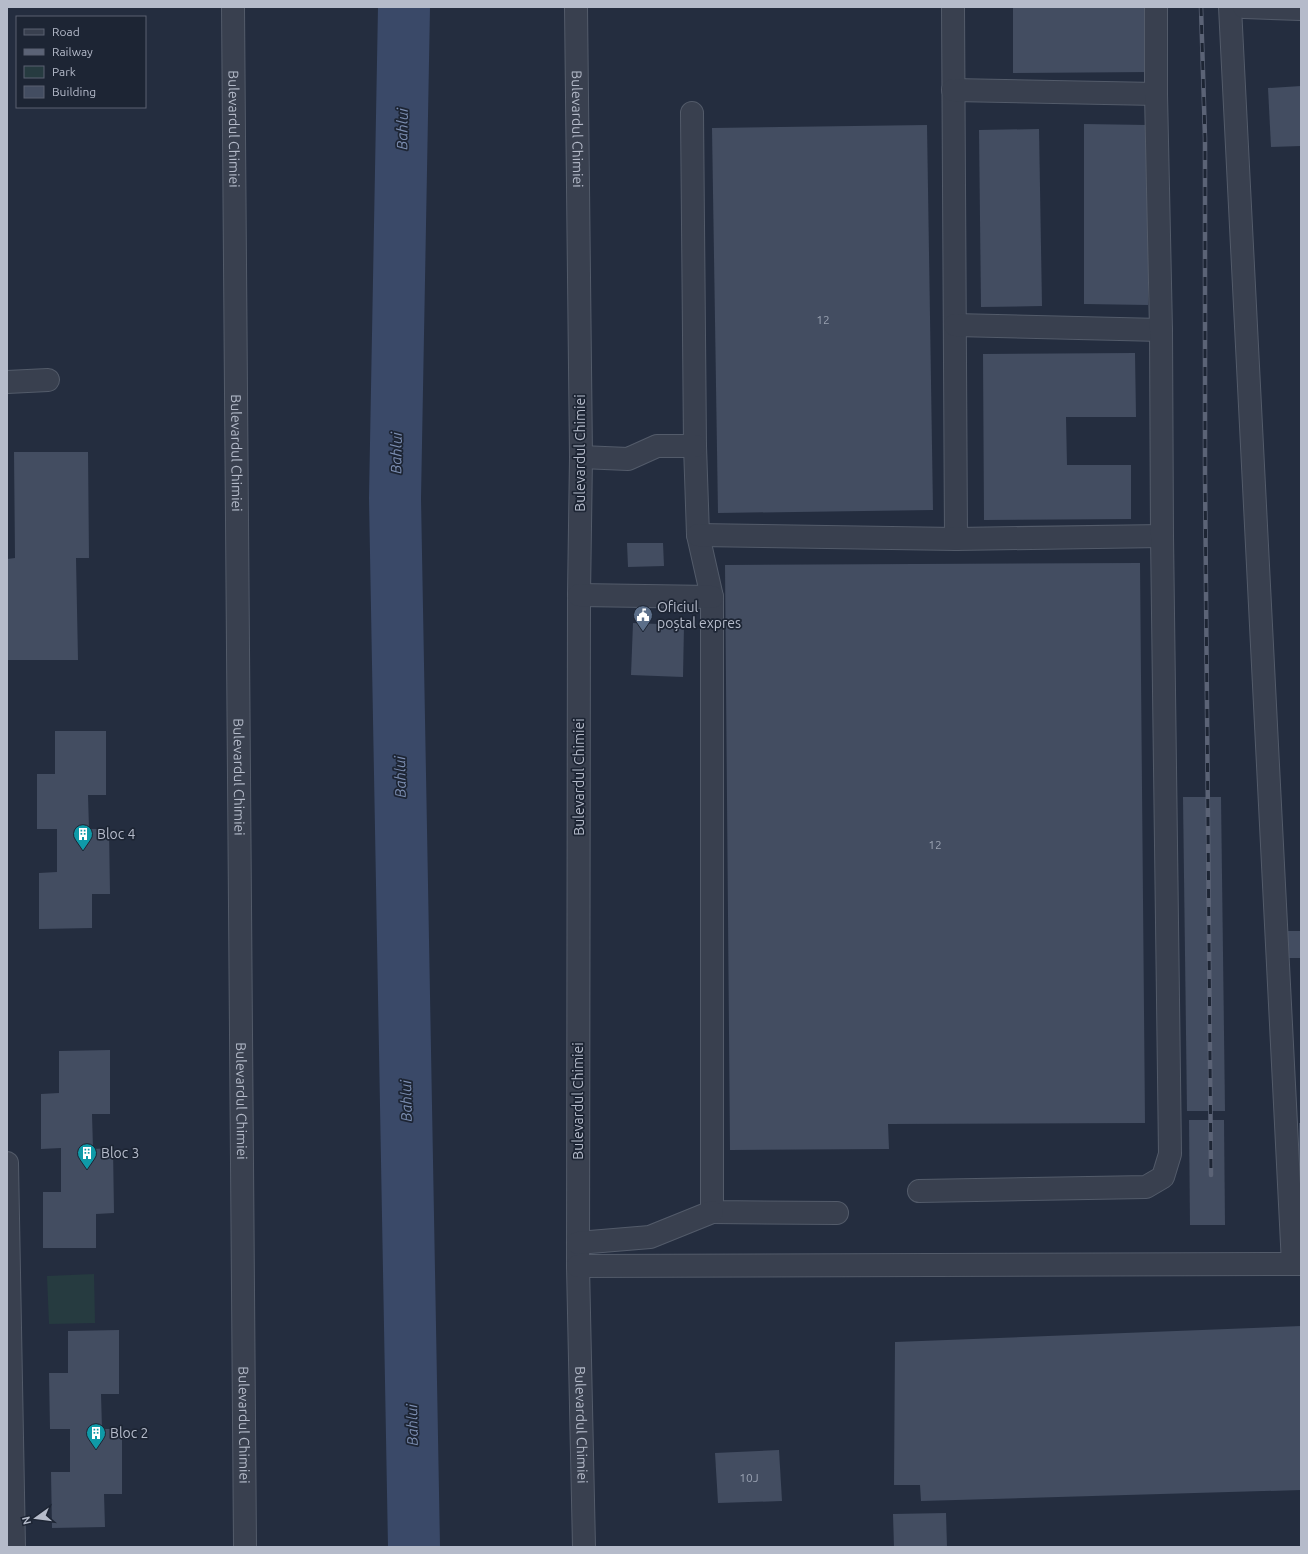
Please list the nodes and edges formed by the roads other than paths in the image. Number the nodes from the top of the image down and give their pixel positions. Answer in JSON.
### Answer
{"nodes":[{"id":1,"x":233,"y":7,"type":"edge"},
{"id":2,"x":576,"y":7,"type":"edge"},
{"id":3,"x":953,"y":7,"type":"edge"},
{"id":4,"x":1156,"y":7,"type":"edge"},
{"id":5,"x":1230,"y":7,"type":"edge"},
{"id":6,"x":1244,"y":7,"type":"edge"},
{"id":7,"x":1301,"y":9,"type":"edge"},
{"id":8,"x":953,"y":90,"type":"junction"},
{"id":9,"x":1156,"y":94,"type":"junction"},
{"id":10,"x":692,"y":113,"type":"dead end"},
{"id":11,"x":955,"y":325,"type":"junction"},
{"id":12,"x":1161,"y":330,"type":"junction"},
{"id":13,"x":48,"y":380,"type":"dead end"},
{"id":14,"x":7,"y":382,"type":"edge"},
{"id":15,"x":695,"y":446,"type":"junction"},
{"id":16,"x":581,"y":457,"type":"junction"},
{"id":17,"x":698,"y":535,"type":"junction"},
{"id":18,"x":1162,"y":536,"type":"junction"},
{"id":19,"x":956,"y":539,"type":"junction"},
{"id":20,"x":579,"y":595,"type":"junction"},
{"id":21,"x":712,"y":597,"type":"junction"},
{"id":22,"x":7,"y":1163,"type":"edge"},
{"id":23,"x":919,"y":1191,"type":"dead end"},
{"id":24,"x":712,"y":1212,"type":"junction"},
{"id":25,"x":837,"y":1213,"type":"dead end"},
{"id":26,"x":578,"y":1243,"type":"junction"},
{"id":27,"x":1297,"y":1264,"type":"edge"},
{"id":28,"x":578,"y":1266,"type":"junction"},
{"id":29,"x":14,"y":1547,"type":"edge"},
{"id":30,"x":245,"y":1547,"type":"edge"},
{"id":31,"x":584,"y":1547,"type":"edge"}],
"edges":[{"from":1,"to":30,"type":"street","name":"Bulevardul Chimiei"},
{"from":2,"to":16,"type":"street","name":"Bulevardul Chimiei"},
{"from":3,"to":8,"type":"street"},
{"from":4,"to":9,"type":"street"},
{"from":5,"to":27,"type":"street"},
{"from":6,"to":7,"type":"street"},
{"from":8,"to":9,"type":"street"},
{"from":8,"to":11,"type":"street"},
{"from":9,"to":12,"type":"street"},
{"from":10,"to":15,"type":"street"},
{"from":11,"to":12,"type":"street"},
{"from":11,"to":19,"type":"street"},
{"from":12,"to":18,"type":"street"},
{"from":13,"to":14,"type":"street"},
{"from":15,"to":16,"type":"street"},
{"from":15,"to":17,"type":"street"},
{"from":16,"to":20,"type":"street","name":"Bulevardul Chimiei"},
{"from":17,"to":19,"type":"street"},
{"from":17,"to":21,"type":"street"},
{"from":18,"to":19,"type":"street"},
{"from":18,"to":23,"type":"street"},
{"from":20,"to":21,"type":"street"},
{"from":20,"to":26,"type":"street","name":"Bulevardul Chimiei"},
{"from":21,"to":24,"type":"street"},
{"from":22,"to":29,"type":"street"},
{"from":24,"to":25,"type":"street"},
{"from":24,"to":26,"type":"street"},
{"from":26,"to":28,"type":"street","name":"Bulevardul Chimiei"},
{"from":27,"to":28,"type":"street"},
{"from":28,"to":31,"type":"street","name":"Bulevardul Chimiei"}]}
